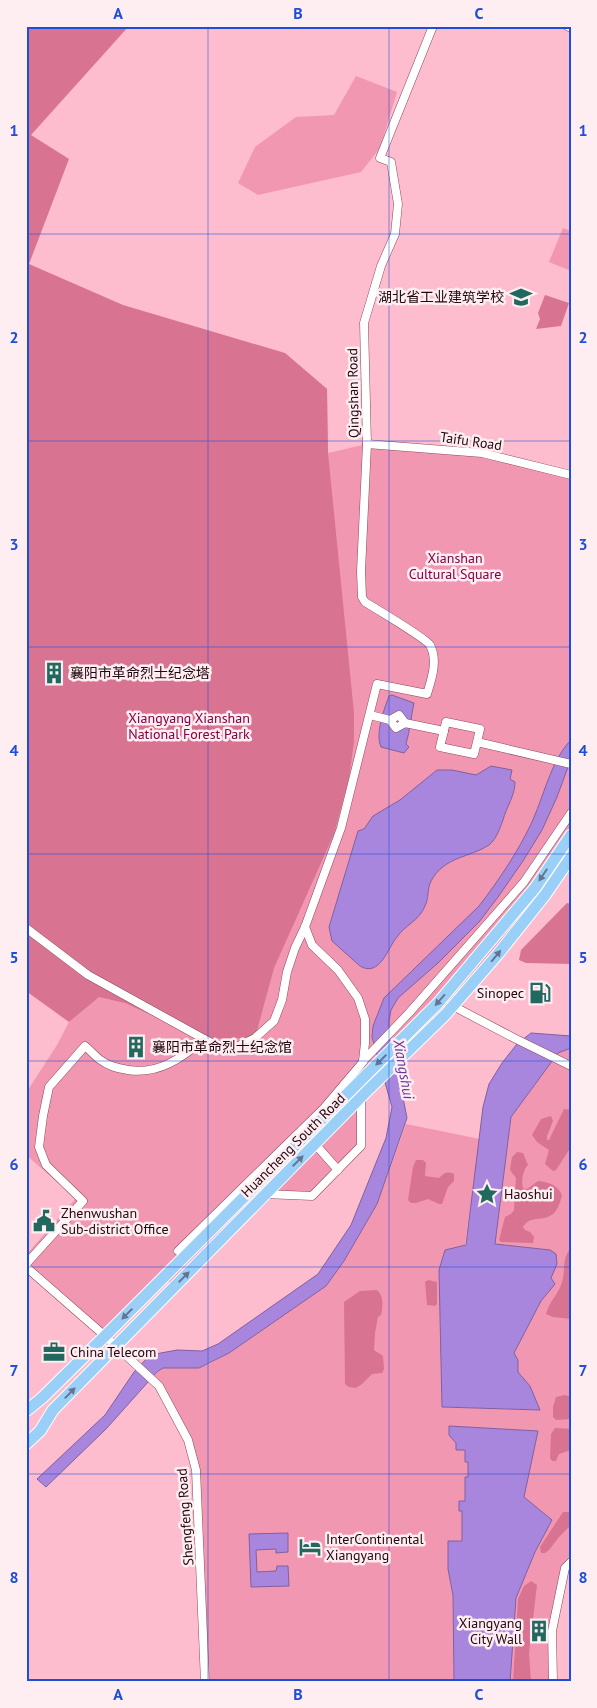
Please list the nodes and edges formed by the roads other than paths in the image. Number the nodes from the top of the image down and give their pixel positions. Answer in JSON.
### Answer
{"nodes":[{"id":1,"x":433,"y":26,"type":"edge"},
{"id":2,"x":367,"y":444,"type":"junction"},
{"id":3,"x":571,"y":475,"type":"edge"},
{"id":4,"x":370,"y":715,"type":"junction"},
{"id":5,"x":444,"y":731,"type":"junction"},
{"id":6,"x":477,"y":742,"type":"junction"},
{"id":7,"x":571,"y":764,"type":"edge"},
{"id":8,"x":571,"y":813,"type":"edge"},
{"id":9,"x":571,"y":835,"type":"edge"},
{"id":10,"x":571,"y":857,"type":"edge"},
{"id":11,"x":305,"y":927,"type":"junction"},
{"id":12,"x":26,"y":928,"type":"edge"},
{"id":13,"x":453,"y":1006,"type":"junction"},
{"id":14,"x":204,"y":1040,"type":"junction"},
{"id":15,"x":363,"y":1061,"type":"junction"},
{"id":16,"x":571,"y":1066,"type":"edge"},
{"id":17,"x":365,"y":1094,"type":"junction"},
{"id":18,"x":315,"y":1144,"type":"junction"},
{"id":19,"x":338,"y":1170,"type":"junction"},
{"id":20,"x":266,"y":1194,"type":"junction"},
{"id":21,"x":178,"y":1250,"type":"dead end"},
{"id":22,"x":26,"y":1266,"type":"edge"},
{"id":23,"x":106,"y":1336,"type":"junction"},
{"id":24,"x":116,"y":1346,"type":"junction"},
{"id":25,"x":53,"y":1410,"type":"junction"},
{"id":26,"x":26,"y":1413,"type":"edge"},
{"id":27,"x":26,"y":1438,"type":"edge"},
{"id":28,"x":26,"y":1444,"type":"edge"},
{"id":29,"x":571,"y":1562,"type":"edge"},
{"id":30,"x":205,"y":1682,"type":"edge"},
{"id":31,"x":553,"y":1682,"type":"edge"}],
"edges":[{"from":1,"to":2,"type":"street","name":"Qingshan Road"},
{"from":2,"to":3,"type":"street","name":"Taifu Road"},
{"from":2,"to":4,"type":"street","name":"Qingshan Road"},
{"from":4,"to":5,"type":"street"},
{"from":4,"to":11,"type":"street"},
{"from":5,"to":6,"type":"street"},
{"from":5,"to":6,"type":"street"},
{"from":6,"to":7,"type":"street"},
{"from":8,"to":15,"type":"street"},
{"from":9,"to":23,"type":"highway","name":"Huancheng South Road","one_way":true},
{"from":13,"to":10,"type":"highway","name":"Huancheng South Road","one_way":true},
{"from":11,"to":14,"type":"street"},
{"from":11,"to":15,"type":"street"},
{"from":12,"to":14,"type":"street"},
{"from":13,"to":16,"type":"street"},
{"from":13,"to":17,"type":"highway","name":"Huancheng South Road"},
{"from":14,"to":22,"type":"street"},
{"from":15,"to":21,"type":"street"},
{"from":17,"to":18,"type":"highway","name":"Huancheng South Road"},
{"from":17,"to":19,"type":"street"},
{"from":18,"to":19,"type":"street"},
{"from":20,"to":18,"type":"highway","name":"Huancheng South Road","one_way":true},
{"from":19,"to":20,"type":"street"},
{"from":24,"to":20,"type":"highway","name":"Huancheng South Road","one_way":true},
{"from":22,"to":23,"type":"street","name":"Shengfeng Road"},
{"from":23,"to":24,"type":"street","name":"Shengfeng Road"},
{"from":23,"to":26,"type":"highway","name":"Huancheng South Road"},
{"from":25,"to":24,"type":"highway","name":"Huancheng South Road","one_way":true},
{"from":24,"to":30,"type":"street","name":"Shengfeng Road"},
{"from":25,"to":27,"type":"highway"},
{"from":25,"to":28,"type":"highway","name":"Huancheng South Road"},
{"from":29,"to":31,"type":"street"}]}
